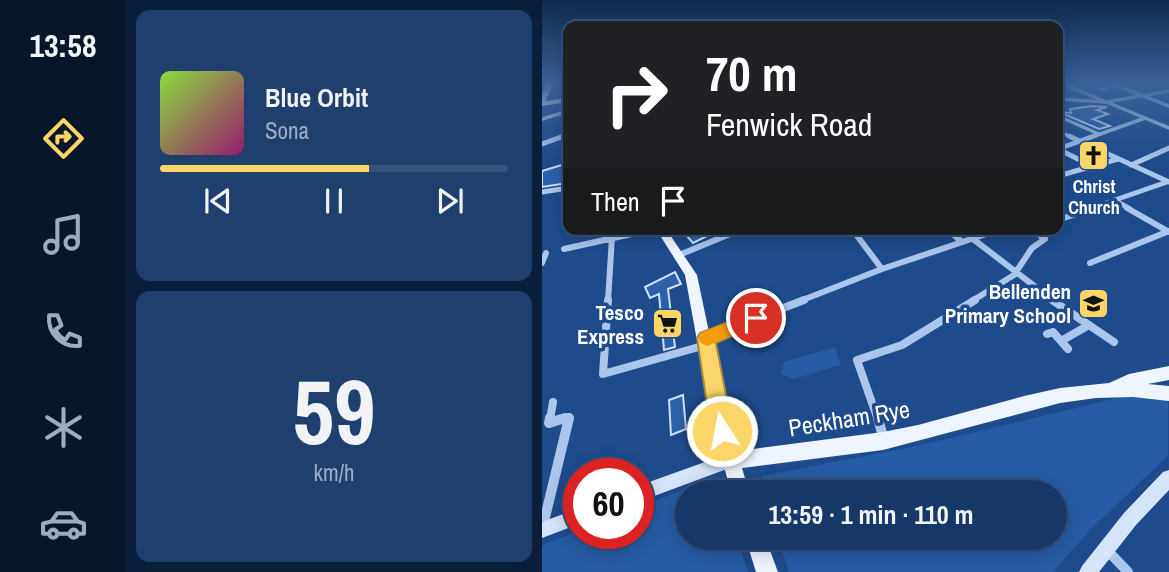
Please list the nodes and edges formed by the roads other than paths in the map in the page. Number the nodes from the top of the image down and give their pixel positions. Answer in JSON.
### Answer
{"nodes":[{"id":1,"x":1122,"y":109,"type":"edge"},
{"id":2,"x":563,"y":113,"type":"edge"},
{"id":3,"x":1063,"y":118,"type":"edge"},
{"id":4,"x":1145,"y":118,"type":"junction"},
{"id":5,"x":542,"y":119,"type":"edge"},
{"id":6,"x":1168,"y":128,"type":"edge"},
{"id":7,"x":1063,"y":133,"type":"edge"},
{"id":8,"x":1099,"y":134,"type":"junction"},
{"id":9,"x":563,"y":137,"type":"edge"},
{"id":10,"x":1080,"y":141,"type":"junction"},
{"id":11,"x":542,"y":144,"type":"edge"},
{"id":12,"x":1063,"y":147,"type":"edge"},
{"id":13,"x":1168,"y":148,"type":"edge"},
{"id":14,"x":1063,"y":152,"type":"edge"},
{"id":15,"x":1118,"y":159,"type":"junction"},
{"id":16,"x":1131,"y":165,"type":"junction"},
{"id":17,"x":1092,"y":167,"type":"junction"},
{"id":18,"x":1063,"y":175,"type":"edge"},
{"id":19,"x":1168,"y":182,"type":"edge"},
{"id":20,"x":563,"y":189,"type":"edge"},
{"id":21,"x":542,"y":192,"type":"edge"},
{"id":22,"x":1114,"y":200,"type":"junction"},
{"id":23,"x":1063,"y":218,"type":"edge"},
{"id":24,"x":1168,"y":232,"type":"edge"},
{"id":25,"x":622,"y":235,"type":"edge"},
{"id":26,"x":665,"y":235,"type":"edge"},
{"id":27,"x":727,"y":235,"type":"edge"},
{"id":28,"x":857,"y":235,"type":"edge"},
{"id":29,"x":954,"y":235,"type":"edge"},
{"id":30,"x":984,"y":235,"type":"edge"},
{"id":31,"x":1040,"y":235,"type":"edge"},
{"id":32,"x":611,"y":237,"type":"junction"},
{"id":33,"x":973,"y":239,"type":"junction"},
{"id":34,"x":962,"y":242,"type":"junction"},
{"id":35,"x":564,"y":249,"type":"dead end"},
{"id":36,"x":544,"y":253,"type":"edge"},
{"id":37,"x":679,"y":255,"type":"junction"},
{"id":38,"x":542,"y":263,"type":"edge"},
{"id":39,"x":1090,"y":263,"type":"dead end"},
{"id":40,"x":882,"y":268,"type":"junction"},
{"id":41,"x":1014,"y":275,"type":"junction"},
{"id":42,"x":1089,"y":325,"type":"junction"},
{"id":43,"x":1047,"y":334,"type":"dead end"},
{"id":44,"x":1061,"y":341,"type":"junction"},
{"id":45,"x":706,"y":342,"type":"junction"},
{"id":46,"x":1114,"y":342,"type":"dead end"},
{"id":47,"x":1068,"y":349,"type":"dead end"},
{"id":48,"x":1167,"y":377,"type":"edge"},
{"id":49,"x":1110,"y":389,"type":"junction"},
{"id":50,"x":1168,"y":394,"type":"edge"},
{"id":51,"x":553,"y":402,"type":"dead end"},
{"id":52,"x":884,"y":441,"type":"junction"},
{"id":53,"x":730,"y":461,"type":"junction"},
{"id":54,"x":1168,"y":478,"type":"edge"},
{"id":55,"x":736,"y":480,"type":"edge"},
{"id":56,"x":654,"y":488,"type":"edge"},
{"id":57,"x":563,"y":522,"type":"edge"},
{"id":58,"x":542,"y":530,"type":"edge"},
{"id":59,"x":1105,"y":548,"type":"junction"},
{"id":60,"x":759,"y":550,"type":"edge"},
{"id":61,"x":767,"y":572,"type":"edge"},
{"id":62,"x":1088,"y":572,"type":"edge"},
{"id":63,"x":1128,"y":572,"type":"edge"}],
"edges":[{"from":1,"to":4,"type":"street"},
{"from":2,"to":5,"type":"street"},
{"from":3,"to":8,"type":"street"},
{"from":4,"to":6,"type":"street"},
{"from":4,"to":8,"type":"street"},
{"from":7,"to":10,"type":"street"},
{"from":8,"to":10,"type":"street"},
{"from":9,"to":11,"type":"street"},
{"from":10,"to":12,"type":"street"},
{"from":10,"to":15,"type":"street"},
{"from":13,"to":16,"type":"street"},
{"from":14,"to":17,"type":"street"},
{"from":15,"to":16,"type":"street"},
{"from":15,"to":17,"type":"street"},
{"from":16,"to":19,"type":"street"},
{"from":17,"to":18,"type":"street"},
{"from":19,"to":22,"type":"street"},
{"from":20,"to":21,"type":"street"},
{"from":22,"to":23,"type":"street"},
{"from":22,"to":24,"type":"street"},
{"from":24,"to":39,"type":"street"},
{"from":25,"to":32,"type":"street"},
{"from":26,"to":37,"type":"main road"},
{"from":27,"to":37,"type":"street"},
{"from":28,"to":40,"type":"street"},
{"from":29,"to":34,"type":"street"},
{"from":30,"to":33,"type":"street"},
{"from":31,"to":41,"type":"street"},
{"from":32,"to":35,"type":"street"},
{"from":32,"to":45,"type":"street"},
{"from":33,"to":34,"type":"street"},
{"from":33,"to":41,"type":"street"},
{"from":34,"to":40,"type":"street"},
{"from":36,"to":38,"type":"street"},
{"from":37,"to":45,"type":"main road"},
{"from":40,"to":45,"type":"street"},
{"from":41,"to":42,"type":"street"},
{"from":41,"to":52,"type":"street"},
{"from":42,"to":44,"type":"street"},
{"from":42,"to":46,"type":"street"},
{"from":43,"to":44,"type":"street"},
{"from":44,"to":47,"type":"street"},
{"from":45,"to":53,"type":"main road"},
{"from":48,"to":49,"type":"main road","name":"Peckham Rye"},
{"from":49,"to":50,"type":"main road","name":"Peckham Rye"},
{"from":49,"to":52,"type":"main road","name":"Peckham Rye"},
{"from":51,"to":58,"type":"street"},
{"from":52,"to":53,"type":"main road","name":"Peckham Rye"},
{"from":53,"to":55,"type":"main road"},
{"from":53,"to":56,"type":"street","name":"Peckham Rye"},
{"from":54,"to":59,"type":"street"},
{"from":57,"to":58,"type":"street"},
{"from":59,"to":62,"type":"street"},
{"from":59,"to":63,"type":"street"},
{"from":60,"to":61,"type":"main road"}]}
